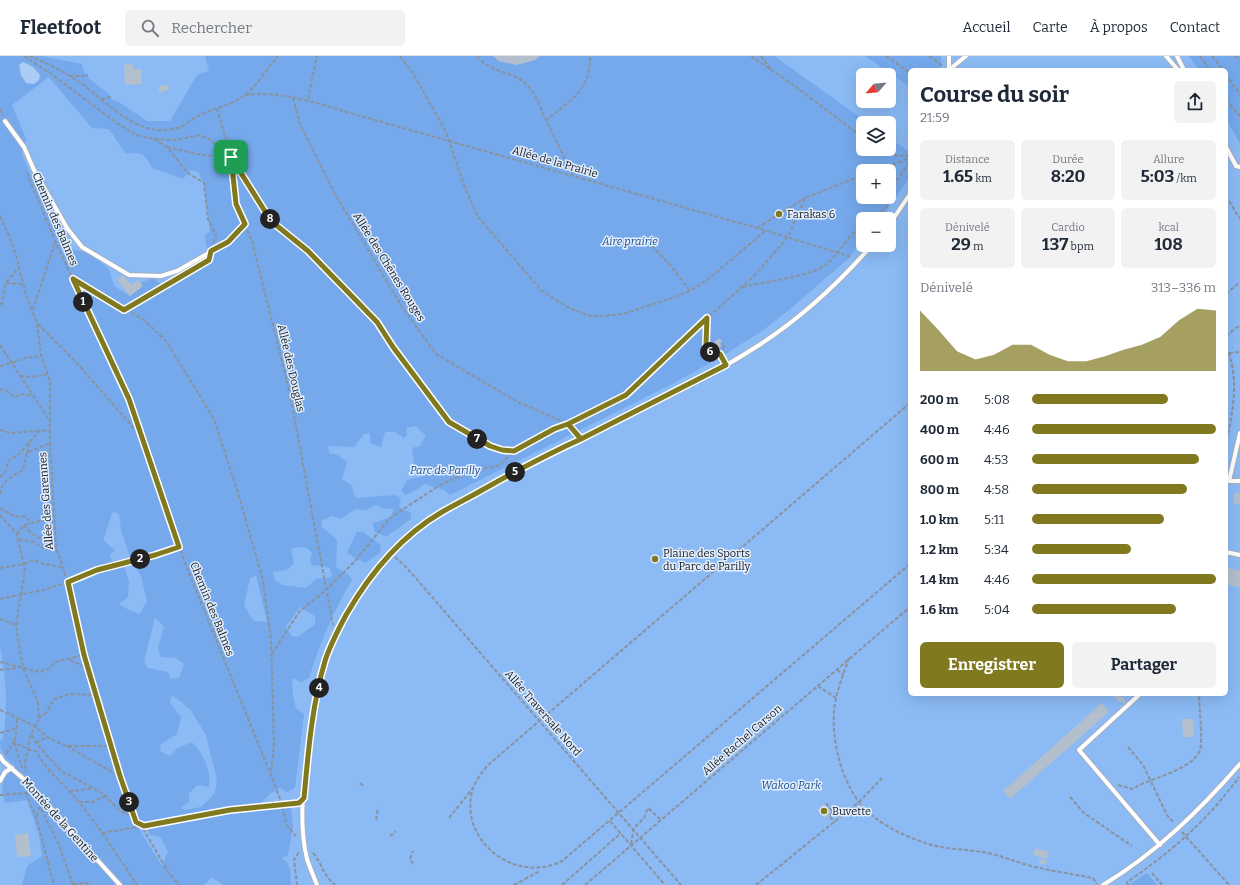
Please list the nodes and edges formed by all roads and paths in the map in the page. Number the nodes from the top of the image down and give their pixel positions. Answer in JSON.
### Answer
{"nodes":[{"id":1,"x":24,"y":56,"type":"edge"},
{"id":2,"x":29,"y":56,"type":"edge"},
{"id":3,"x":278,"y":56,"type":"edge"},
{"id":4,"x":317,"y":56,"type":"edge"},
{"id":5,"x":400,"y":56,"type":"edge"},
{"id":6,"x":478,"y":56,"type":"edge"},
{"id":7,"x":590,"y":56,"type":"edge"},
{"id":8,"x":751,"y":56,"type":"edge"},
{"id":9,"x":761,"y":56,"type":"edge"},
{"id":10,"x":886,"y":56,"type":"edge"},
{"id":11,"x":929,"y":56,"type":"edge"},
{"id":12,"x":948,"y":56,"type":"edge"},
{"id":13,"x":966,"y":56,"type":"edge"},
{"id":14,"x":1166,"y":56,"type":"edge"},
{"id":15,"x":1177,"y":56,"type":"edge"},
{"id":16,"x":1200,"y":56,"type":"edge"},
{"id":17,"x":1212,"y":56,"type":"edge"},
{"id":18,"x":1235,"y":56,"type":"edge"},
{"id":19,"x":1240,"y":60,"type":"edge"},
{"id":20,"x":946,"y":68,"type":"edge"},
{"id":21,"x":949,"y":68,"type":"edge"},
{"id":22,"x":951,"y":68,"type":"edge"},
{"id":23,"x":1176,"y":68,"type":"edge"},
{"id":24,"x":1183,"y":68,"type":"edge"},
{"id":25,"x":1209,"y":68,"type":"edge"},
{"id":26,"x":1221,"y":68,"type":"edge"},
{"id":27,"x":773,"y":72,"type":"junction"},
{"id":28,"x":908,"y":72,"type":"edge"},
{"id":29,"x":69,"y":76,"type":"junction"},
{"id":30,"x":88,"y":76,"type":"dead end"},
{"id":31,"x":1228,"y":77,"type":"edge"},
{"id":32,"x":1240,"y":94,"type":"edge"},
{"id":33,"x":245,"y":95,"type":"junction"},
{"id":34,"x":111,"y":97,"type":"dead end"},
{"id":35,"x":293,"y":98,"type":"junction"},
{"id":36,"x":101,"y":99,"type":"junction"},
{"id":37,"x":308,"y":100,"type":"junction"},
{"id":38,"x":1228,"y":102,"type":"edge"},
{"id":39,"x":217,"y":108,"type":"junction"},
{"id":40,"x":0,"y":109,"type":"edge"},
{"id":41,"x":1240,"y":116,"type":"edge"},
{"id":42,"x":546,"y":120,"type":"junction"},
{"id":43,"x":5,"y":121,"type":"joint"},
{"id":44,"x":856,"y":133,"type":"edge"},
{"id":45,"x":154,"y":139,"type":"junction"},
{"id":46,"x":448,"y":140,"type":"junction"},
{"id":47,"x":167,"y":147,"type":"junction"},
{"id":48,"x":1228,"y":150,"type":"edge"},
{"id":49,"x":896,"y":156,"type":"edge"},
{"id":50,"x":231,"y":157,"type":"junction"},
{"id":51,"x":908,"y":157,"type":"edge"},
{"id":52,"x":908,"y":158,"type":"edge"},
{"id":53,"x":893,"y":164,"type":"edge"},
{"id":54,"x":908,"y":164,"type":"edge"},
{"id":55,"x":1240,"y":168,"type":"edge"},
{"id":56,"x":26,"y":171,"type":"dead end"},
{"id":57,"x":573,"y":176,"type":"junction"},
{"id":58,"x":856,"y":178,"type":"edge"},
{"id":59,"x":908,"y":197,"type":"edge"},
{"id":60,"x":805,"y":198,"type":"junction"},
{"id":61,"x":1228,"y":199,"type":"edge"},
{"id":62,"x":881,"y":212,"type":"edge"},
{"id":63,"x":896,"y":215,"type":"edge"},
{"id":64,"x":0,"y":216,"type":"edge"},
{"id":65,"x":1240,"y":220,"type":"edge"},
{"id":66,"x":245,"y":224,"type":"junction"},
{"id":67,"x":757,"y":228,"type":"junction"},
{"id":68,"x":766,"y":231,"type":"junction"},
{"id":69,"x":856,"y":232,"type":"edge"},
{"id":70,"x":788,"y":237,"type":"junction"},
{"id":71,"x":55,"y":241,"type":"junction"},
{"id":72,"x":652,"y":246,"type":"dead end"},
{"id":73,"x":211,"y":251,"type":"junction"},
{"id":74,"x":837,"y":252,"type":"junction"},
{"id":75,"x":866,"y":252,"type":"edge"},
{"id":76,"x":859,"y":259,"type":"junction"},
{"id":77,"x":19,"y":268,"type":"junction"},
{"id":78,"x":73,"y":279,"type":"junction"},
{"id":79,"x":177,"y":279,"type":"dead end"},
{"id":80,"x":1240,"y":282,"type":"edge"},
{"id":81,"x":6,"y":283,"type":"junction"},
{"id":82,"x":24,"y":284,"type":"junction"},
{"id":83,"x":742,"y":287,"type":"junction"},
{"id":84,"x":690,"y":290,"type":"junction"},
{"id":85,"x":1228,"y":292,"type":"edge"},
{"id":86,"x":0,"y":305,"type":"edge"},
{"id":87,"x":124,"y":310,"type":"junction"},
{"id":88,"x":33,"y":312,"type":"junction"},
{"id":89,"x":707,"y":318,"type":"junction"},
{"id":90,"x":37,"y":324,"type":"junction"},
{"id":91,"x":1240,"y":325,"type":"edge"},
{"id":92,"x":1228,"y":334,"type":"edge"},
{"id":93,"x":722,"y":343,"type":"dead end"},
{"id":94,"x":0,"y":345,"type":"edge"},
{"id":95,"x":1240,"y":352,"type":"edge"},
{"id":96,"x":1229,"y":353,"type":"joint"},
{"id":97,"x":42,"y":354,"type":"junction"},
{"id":98,"x":720,"y":354,"type":"junction"},
{"id":99,"x":12,"y":364,"type":"junction"},
{"id":100,"x":726,"y":365,"type":"junction"},
{"id":101,"x":0,"y":366,"type":"edge"},
{"id":102,"x":48,"y":374,"type":"junction"},
{"id":103,"x":20,"y":376,"type":"junction"},
{"id":104,"x":0,"y":389,"type":"edge"},
{"id":105,"x":32,"y":396,"type":"junction"},
{"id":106,"x":908,"y":405,"type":"edge"},
{"id":107,"x":51,"y":422,"type":"junction"},
{"id":108,"x":568,"y":424,"type":"junction"},
{"id":109,"x":0,"y":430,"type":"edge"},
{"id":110,"x":40,"y":430,"type":"junction"},
{"id":111,"x":50,"y":430,"type":"junction"},
{"id":112,"x":1240,"y":433,"type":"edge"},
{"id":113,"x":1228,"y":434,"type":"edge"},
{"id":114,"x":140,"y":435,"type":"junction"},
{"id":115,"x":581,"y":439,"type":"junction"},
{"id":116,"x":30,"y":441,"type":"junction"},
{"id":117,"x":50,"y":443,"type":"junction"},
{"id":118,"x":514,"y":451,"type":"junction"},
{"id":119,"x":27,"y":453,"type":"junction"},
{"id":120,"x":0,"y":477,"type":"edge"},
{"id":121,"x":1240,"y":481,"type":"edge"},
{"id":122,"x":0,"y":494,"type":"edge"},
{"id":123,"x":0,"y":508,"type":"edge"},
{"id":124,"x":0,"y":515,"type":"edge"},
{"id":125,"x":54,"y":517,"type":"junction"},
{"id":126,"x":3,"y":518,"type":"junction"},
{"id":127,"x":0,"y":520,"type":"edge"},
{"id":128,"x":32,"y":522,"type":"junction"},
{"id":129,"x":24,"y":526,"type":"junction"},
{"id":130,"x":17,"y":534,"type":"junction"},
{"id":131,"x":19,"y":539,"type":"junction"},
{"id":132,"x":179,"y":547,"type":"junction"},
{"id":133,"x":56,"y":548,"type":"junction"},
{"id":134,"x":1228,"y":552,"type":"edge"},
{"id":135,"x":392,"y":554,"type":"junction"},
{"id":136,"x":1240,"y":555,"type":"edge"},
{"id":137,"x":24,"y":564,"type":"junction"},
{"id":138,"x":908,"y":566,"type":"edge"},
{"id":139,"x":63,"y":567,"type":"junction"},
{"id":140,"x":0,"y":568,"type":"edge"},
{"id":141,"x":68,"y":582,"type":"junction"},
{"id":142,"x":326,"y":590,"type":"junction"},
{"id":143,"x":21,"y":595,"type":"junction"},
{"id":144,"x":0,"y":599,"type":"edge"},
{"id":145,"x":908,"y":608,"type":"edge"},
{"id":146,"x":0,"y":619,"type":"edge"},
{"id":147,"x":16,"y":626,"type":"junction"},
{"id":148,"x":335,"y":636,"type":"junction"},
{"id":149,"x":272,"y":654,"type":"junction"},
{"id":150,"x":84,"y":655,"type":"junction"},
{"id":151,"x":850,"y":657,"type":"junction"},
{"id":152,"x":69,"y":660,"type":"junction"},
{"id":153,"x":0,"y":662,"type":"edge"},
{"id":154,"x":23,"y":668,"type":"junction"},
{"id":155,"x":0,"y":670,"type":"edge"},
{"id":156,"x":89,"y":670,"type":"junction"},
{"id":157,"x":836,"y":670,"type":"junction"},
{"id":158,"x":844,"y":675,"type":"junction"},
{"id":159,"x":818,"y":686,"type":"junction"},
{"id":160,"x":97,"y":695,"type":"junction"},
{"id":161,"x":1138,"y":696,"type":"edge"},
{"id":162,"x":1199,"y":696,"type":"edge"},
{"id":163,"x":836,"y":698,"type":"junction"},
{"id":164,"x":0,"y":710,"type":"edge"},
{"id":165,"x":17,"y":719,"type":"junction"},
{"id":166,"x":38,"y":719,"type":"junction"},
{"id":167,"x":539,"y":721,"type":"junction"},
{"id":168,"x":35,"y":726,"type":"junction"},
{"id":169,"x":18,"y":728,"type":"junction"},
{"id":170,"x":0,"y":733,"type":"edge"},
{"id":171,"x":32,"y":734,"type":"junction"},
{"id":172,"x":47,"y":737,"type":"junction"},
{"id":173,"x":14,"y":742,"type":"junction"},
{"id":174,"x":36,"y":743,"type":"junction"},
{"id":175,"x":66,"y":746,"type":"junction"},
{"id":176,"x":111,"y":746,"type":"junction"},
{"id":177,"x":1128,"y":747,"type":"dead end"},
{"id":178,"x":29,"y":750,"type":"junction"},
{"id":179,"x":0,"y":756,"type":"edge"},
{"id":180,"x":3,"y":761,"type":"junction"},
{"id":181,"x":1240,"y":764,"type":"edge"},
{"id":182,"x":12,"y":768,"type":"junction"},
{"id":183,"x":271,"y":775,"type":"junction"},
{"id":184,"x":120,"y":776,"type":"junction"},
{"id":185,"x":1240,"y":776,"type":"edge"},
{"id":186,"x":882,"y":778,"type":"dead end"},
{"id":187,"x":1150,"y":780,"type":"junction"},
{"id":188,"x":0,"y":781,"type":"edge"},
{"id":189,"x":1106,"y":781,"type":"junction"},
{"id":190,"x":27,"y":782,"type":"junction"},
{"id":191,"x":360,"y":783,"type":"dead end"},
{"id":192,"x":363,"y":786,"type":"dead end"},
{"id":193,"x":23,"y":787,"type":"dead end"},
{"id":194,"x":473,"y":787,"type":"junction"},
{"id":195,"x":93,"y":789,"type":"junction"},
{"id":196,"x":69,"y":791,"type":"junction"},
{"id":197,"x":26,"y":793,"type":"junction"},
{"id":198,"x":31,"y":793,"type":"dead end"},
{"id":199,"x":0,"y":795,"type":"edge"},
{"id":200,"x":106,"y":796,"type":"junction"},
{"id":201,"x":1070,"y":797,"type":"dead end"},
{"id":202,"x":304,"y":798,"type":"junction"},
{"id":203,"x":38,"y":802,"type":"dead end"},
{"id":204,"x":78,"y":802,"type":"junction"},
{"id":205,"x":859,"y":802,"type":"junction"},
{"id":206,"x":826,"y":803,"type":"dead end"},
{"id":207,"x":282,"y":804,"type":"junction"},
{"id":208,"x":40,"y":806,"type":"junction"},
{"id":209,"x":378,"y":808,"type":"dead end"},
{"id":210,"x":618,"y":812,"type":"junction"},
{"id":211,"x":36,"y":817,"type":"junction"},
{"id":212,"x":135,"y":817,"type":"junction"},
{"id":213,"x":449,"y":818,"type":"dead end"},
{"id":214,"x":376,"y":820,"type":"dead end"},
{"id":215,"x":610,"y":820,"type":"junction"},
{"id":216,"x":661,"y":820,"type":"junction"},
{"id":217,"x":835,"y":822,"type":"junction"},
{"id":218,"x":141,"y":825,"type":"junction"},
{"id":219,"x":1179,"y":829,"type":"junction"},
{"id":220,"x":396,"y":831,"type":"dead end"},
{"id":221,"x":634,"y":831,"type":"junction"},
{"id":222,"x":102,"y":833,"type":"junction"},
{"id":223,"x":621,"y":833,"type":"junction"},
{"id":224,"x":390,"y":836,"type":"dead end"},
{"id":225,"x":1187,"y":837,"type":"junction"},
{"id":226,"x":640,"y":838,"type":"junction"},
{"id":227,"x":305,"y":843,"type":"junction"},
{"id":228,"x":631,"y":845,"type":"junction"},
{"id":229,"x":1160,"y":845,"type":"junction"},
{"id":230,"x":1132,"y":846,"type":"dead end"},
{"id":231,"x":413,"y":851,"type":"dead end"},
{"id":232,"x":413,"y":864,"type":"dead end"},
{"id":233,"x":541,"y":871,"type":"junction"},
{"id":234,"x":1152,"y":873,"type":"dead end"},
{"id":235,"x":73,"y":884,"type":"edge"},
{"id":236,"x":54,"y":885,"type":"edge"},
{"id":237,"x":91,"y":885,"type":"edge"},
{"id":238,"x":120,"y":885,"type":"edge"},
{"id":239,"x":137,"y":885,"type":"edge"},
{"id":240,"x":179,"y":885,"type":"edge"},
{"id":241,"x":297,"y":885,"type":"edge"},
{"id":242,"x":318,"y":885,"type":"edge"},
{"id":243,"x":335,"y":885,"type":"edge"},
{"id":244,"x":514,"y":885,"type":"edge"},
{"id":245,"x":562,"y":885,"type":"edge"},
{"id":246,"x":585,"y":885,"type":"edge"},
{"id":247,"x":665,"y":885,"type":"edge"},
{"id":248,"x":681,"y":885,"type":"edge"},
{"id":249,"x":756,"y":885,"type":"edge"},
{"id":250,"x":1098,"y":885,"type":"edge"},
{"id":251,"x":1104,"y":885,"type":"edge"},
{"id":252,"x":1128,"y":885,"type":"edge"},
{"id":253,"x":1162,"y":885,"type":"edge"},
{"id":254,"x":1229,"y":885,"type":"edge"}],
"edges":[{"from":1,"to":45,"type":"path"},
{"from":2,"to":29,"type":"path"},
{"from":3,"to":33,"type":"path"},
{"from":4,"to":37,"type":"path"},
{"from":5,"to":46,"type":"path"},
{"from":6,"to":42,"type":"path"},
{"from":7,"to":42,"type":"path"},
{"from":8,"to":27,"type":"path"},
{"from":9,"to":27,"type":"path"},
{"from":10,"to":28,"type":"path"},
{"from":11,"to":20,"type":"path"},
{"from":12,"to":21,"type":"lane"},
{"from":13,"to":22,"type":"lane"},
{"from":14,"to":23,"type":"lane"},
{"from":15,"to":24,"type":"lane"},
{"from":16,"to":25,"type":"path"},
{"from":17,"to":26,"type":"path"},
{"from":18,"to":19,"type":"path"},
{"from":27,"to":44,"type":"path"},
{"from":29,"to":30,"type":"path"},
{"from":29,"to":36,"type":"path"},
{"from":31,"to":32,"type":"path"},
{"from":33,"to":35,"type":"path","name":"Allée de la Prairie"},
{"from":33,"to":39,"type":"path"},
{"from":34,"to":36,"type":"path"},
{"from":35,"to":37,"type":"path","name":"Allée de la Prairie"},
{"from":35,"to":108,"type":"path","name":"Allée des Chênes Rouges"},
{"from":36,"to":39,"type":"path"},
{"from":37,"to":46,"type":"path","name":"Allée de la Prairie"},
{"from":38,"to":41,"type":"path"},
{"from":39,"to":50,"type":"path","name":"Allée des Douglas"},
{"from":40,"to":43,"type":"path"},
{"from":42,"to":57,"type":"path"},
{"from":43,"to":73,"type":"lane"},
{"from":45,"to":47,"type":"path"},
{"from":45,"to":50,"type":"path"},
{"from":46,"to":57,"type":"path","name":"Allée de la Prairie"},
{"from":46,"to":84,"type":"path"},
{"from":47,"to":50,"type":"path"},
{"from":47,"to":73,"type":"path"},
{"from":48,"to":55,"type":"lane"},
{"from":49,"to":51,"type":"path"},
{"from":50,"to":66,"type":"path","name":"Allée des Douglas"},
{"from":50,"to":118,"type":"path"},
{"from":52,"to":53,"type":"path"},
{"from":54,"to":62,"type":"path"},
{"from":56,"to":71,"type":"path","name":"Chemin des Balmes"},
{"from":57,"to":67,"type":"path","name":"Allée de la Prairie"},
{"from":58,"to":60,"type":"path"},
{"from":59,"to":63,"type":"lane"},
{"from":60,"to":67,"type":"path"},
{"from":60,"to":70,"type":"path"},
{"from":61,"to":65,"type":"path"},
{"from":64,"to":77,"type":"path","name":"Allée des Garennes"},
{"from":66,"to":73,"type":"lane"},
{"from":66,"to":142,"type":"path","name":"Allée des Douglas"},
{"from":67,"to":68,"type":"path","name":"Allée de la Prairie"},
{"from":68,"to":70,"type":"path","name":"Allée de la Prairie"},
{"from":68,"to":84,"type":"path"},
{"from":69,"to":74,"type":"path"},
{"from":70,"to":74,"type":"path","name":"Allée de la Prairie"},
{"from":70,"to":83,"type":"path"},
{"from":71,"to":78,"type":"path","name":"Chemin des Balmes"},
{"from":71,"to":88,"type":"path"},
{"from":72,"to":84,"type":"path"},
{"from":74,"to":76,"type":"path","name":"Allée de la Prairie"},
{"from":74,"to":83,"type":"path"},
{"from":75,"to":76,"type":"lane"},
{"from":76,"to":100,"type":"lane"},
{"from":77,"to":81,"type":"path"},
{"from":77,"to":82,"type":"path","name":"Allée des Garennes"},
{"from":78,"to":87,"type":"path"},
{"from":78,"to":114,"type":"path","name":"Chemin des Balmes"},
{"from":79,"to":87,"type":"path"},
{"from":80,"to":85,"type":"path"},
{"from":81,"to":82,"type":"path"},
{"from":81,"to":86,"type":"path"},
{"from":82,"to":88,"type":"path","name":"Allée des Garennes"},
{"from":83,"to":89,"type":"path"},
{"from":87,"to":149,"type":"path"},
{"from":88,"to":90,"type":"path","name":"Allée des Garennes"},
{"from":89,"to":98,"type":"path"},
{"from":89,"to":108,"type":"path"},
{"from":90,"to":97,"type":"path","name":"Allée des Garennes"},
{"from":90,"to":114,"type":"path"},
{"from":91,"to":92,"type":"path"},
{"from":93,"to":98,"type":"path"},
{"from":94,"to":99,"type":"path"},
{"from":95,"to":96,"type":"path"},
{"from":96,"to":113,"type":"path"},
{"from":97,"to":99,"type":"path"},
{"from":97,"to":102,"type":"path","name":"Allée des Garennes"},
{"from":98,"to":100,"type":"path"},
{"from":99,"to":101,"type":"path"},
{"from":99,"to":103,"type":"path"},
{"from":100,"to":115,"type":"lane"},
{"from":102,"to":103,"type":"path"},
{"from":102,"to":107,"type":"path","name":"Allée des Garennes"},
{"from":103,"to":105,"type":"path"},
{"from":104,"to":105,"type":"path"},
{"from":105,"to":107,"type":"path"},
{"from":106,"to":167,"type":"path"},
{"from":107,"to":111,"type":"path","name":"Allée des Garennes"},
{"from":108,"to":115,"type":"path","name":"Allée des Chênes Rouges"},
{"from":108,"to":118,"type":"path"},
{"from":109,"to":110,"type":"path"},
{"from":110,"to":111,"type":"path"},
{"from":110,"to":116,"type":"path"},
{"from":111,"to":117,"type":"path","name":"Allée des Garennes"},
{"from":112,"to":121,"type":"lane"},
{"from":114,"to":132,"type":"path","name":"Chemin des Balmes"},
{"from":115,"to":135,"type":"lane"},
{"from":116,"to":119,"type":"path"},
{"from":116,"to":120,"type":"path"},
{"from":117,"to":119,"type":"path"},
{"from":117,"to":125,"type":"path","name":"Allée des Garennes"},
{"from":118,"to":142,"type":"path"},
{"from":119,"to":122,"type":"path"},
{"from":123,"to":128,"type":"path"},
{"from":124,"to":126,"type":"path"},
{"from":125,"to":128,"type":"path"},
{"from":125,"to":133,"type":"path","name":"Allée des Garennes"},
{"from":126,"to":127,"type":"path"},
{"from":126,"to":130,"type":"path"},
{"from":128,"to":129,"type":"path"},
{"from":129,"to":130,"type":"path"},
{"from":129,"to":133,"type":"path"},
{"from":130,"to":131,"type":"path"},
{"from":131,"to":133,"type":"path"},
{"from":131,"to":137,"type":"path"},
{"from":132,"to":141,"type":"path"},
{"from":132,"to":183,"type":"path","name":"Chemin des Balmes"},
{"from":133,"to":139,"type":"path","name":"Allée des Garennes"},
{"from":134,"to":136,"type":"lane"},
{"from":135,"to":148,"type":"lane"},
{"from":135,"to":167,"type":"path","name":"Allée Traversale Nord"},
{"from":137,"to":139,"type":"path"},
{"from":137,"to":140,"type":"path"},
{"from":137,"to":143,"type":"path"},
{"from":138,"to":210,"type":"path"},
{"from":139,"to":141,"type":"path","name":"Allée des Garennes"},
{"from":141,"to":143,"type":"path"},
{"from":141,"to":150,"type":"path","name":"Allée des Garennes"},
{"from":142,"to":148,"type":"path","name":"Allée des Douglas"},
{"from":142,"to":149,"type":"path"},
{"from":143,"to":144,"type":"path"},
{"from":143,"to":147,"type":"path"},
{"from":145,"to":151,"type":"path","name":"Allée Rachel Carson"},
{"from":146,"to":147,"type":"path"},
{"from":147,"to":154,"type":"path"},
{"from":148,"to":202,"type":"lane"},
{"from":149,"to":183,"type":"path"},
{"from":150,"to":152,"type":"path"},
{"from":150,"to":156,"type":"path","name":"Allée des Garennes"},
{"from":151,"to":157,"type":"path","name":"Allée Rachel Carson"},
{"from":151,"to":158,"type":"path"},
{"from":152,"to":154,"type":"path"},
{"from":152,"to":156,"type":"path"},
{"from":153,"to":154,"type":"path"},
{"from":154,"to":155,"type":"path"},
{"from":154,"to":166,"type":"path"},
{"from":156,"to":160,"type":"path","name":"Allée des Garennes"},
{"from":157,"to":158,"type":"path"},
{"from":157,"to":159,"type":"path","name":"Allée Rachel Carson"},
{"from":158,"to":163,"type":"path"},
{"from":159,"to":163,"type":"path"},
{"from":159,"to":216,"type":"path","name":"Allée Rachel Carson"},
{"from":160,"to":166,"type":"path"},
{"from":160,"to":176,"type":"path","name":"Allée des Garennes"},
{"from":161,"to":189,"type":"lane"},
{"from":162,"to":187,"type":"path"},
{"from":163,"to":205,"type":"path"},
{"from":164,"to":165,"type":"path"},
{"from":165,"to":168,"type":"path"},
{"from":165,"to":169,"type":"path"},
{"from":166,"to":168,"type":"path"},
{"from":167,"to":194,"type":"path"},
{"from":167,"to":210,"type":"path","name":"Allée Traversale Nord"},
{"from":168,"to":171,"type":"path"},
{"from":168,"to":172,"type":"path"},
{"from":169,"to":170,"type":"path"},
{"from":169,"to":173,"type":"path"},
{"from":171,"to":174,"type":"path"},
{"from":171,"to":178,"type":"path"},
{"from":172,"to":174,"type":"path"},
{"from":172,"to":175,"type":"path"},
{"from":173,"to":178,"type":"path"},
{"from":173,"to":180,"type":"path"},
{"from":173,"to":190,"type":"path"},
{"from":174,"to":195,"type":"path"},
{"from":175,"to":176,"type":"path"},
{"from":175,"to":184,"type":"path"},
{"from":176,"to":184,"type":"path","name":"Allée des Garennes"},
{"from":177,"to":187,"type":"path"},
{"from":178,"to":190,"type":"path"},
{"from":178,"to":196,"type":"path"},
{"from":179,"to":180,"type":"lane","name":"Montée de la Gentine"},
{"from":180,"to":182,"type":"lane","name":"Montée de la Gentine"},
{"from":181,"to":219,"type":"lane"},
{"from":182,"to":188,"type":"lane"},
{"from":182,"to":190,"type":"lane","name":"Montée de la Gentine"},
{"from":183,"to":207,"type":"path","name":"Chemin des Balmes"},
{"from":184,"to":212,"type":"path","name":"Allée des Garennes"},
{"from":185,"to":225,"type":"path"},
{"from":186,"to":205,"type":"path"},
{"from":187,"to":189,"type":"path"},
{"from":187,"to":219,"type":"path"},
{"from":189,"to":229,"type":"lane"},
{"from":190,"to":238,"type":"lane","name":"Montée de la Gentine"},
{"from":191,"to":192,"type":"path"},
{"from":193,"to":197,"type":"path"},
{"from":194,"to":213,"type":"path"},
{"from":194,"to":233,"type":"path"},
{"from":195,"to":196,"type":"path"},
{"from":195,"to":200,"type":"path"},
{"from":196,"to":204,"type":"path"},
{"from":197,"to":198,"type":"path"},
{"from":197,"to":199,"type":"path"},
{"from":197,"to":211,"type":"path"},
{"from":200,"to":204,"type":"path"},
{"from":200,"to":212,"type":"path"},
{"from":201,"to":230,"type":"path"},
{"from":202,"to":207,"type":"path"},
{"from":202,"to":227,"type":"lane"},
{"from":203,"to":208,"type":"path"},
{"from":204,"to":222,"type":"path"},
{"from":205,"to":217,"type":"path"},
{"from":205,"to":250,"type":"path"},
{"from":206,"to":217,"type":"path"},
{"from":207,"to":218,"type":"path"},
{"from":207,"to":227,"type":"path","name":"Chemin des Balmes"},
{"from":208,"to":211,"type":"path"},
{"from":208,"to":235,"type":"path"},
{"from":209,"to":214,"type":"path"},
{"from":210,"to":215,"type":"path"},
{"from":210,"to":221,"type":"path","name":"Allée Traversale Nord"},
{"from":211,"to":236,"type":"path"},
{"from":212,"to":218,"type":"path","name":"Allée des Garennes"},
{"from":215,"to":223,"type":"path"},
{"from":215,"to":233,"type":"path"},
{"from":216,"to":221,"type":"path"},
{"from":216,"to":226,"type":"path","name":"Allée Rachel Carson"},
{"from":217,"to":249,"type":"path"},
{"from":218,"to":222,"type":"path"},
{"from":218,"to":240,"type":"path","name":"Allée des Garennes"},
{"from":219,"to":225,"type":"path"},
{"from":219,"to":229,"type":"lane"},
{"from":220,"to":224,"type":"path"},
{"from":221,"to":226,"type":"path","name":"Allée Traversale Nord"},
{"from":221,"to":228,"type":"path"},
{"from":222,"to":239,"type":"path"},
{"from":223,"to":228,"type":"path"},
{"from":223,"to":245,"type":"path"},
{"from":225,"to":252,"type":"path"},
{"from":225,"to":254,"type":"path"},
{"from":226,"to":228,"type":"path","name":"Allée Rachel Carson"},
{"from":226,"to":248,"type":"path","name":"Allée Traversale Nord"},
{"from":227,"to":241,"type":"path"},
{"from":227,"to":242,"type":"lane"},
{"from":227,"to":243,"type":"path","name":"Chemin des Balmes"},
{"from":228,"to":246,"type":"path","name":"Allée Rachel Carson"},
{"from":228,"to":247,"type":"path"},
{"from":229,"to":251,"type":"lane"},
{"from":231,"to":232,"type":"path"},
{"from":233,"to":244,"type":"path"},
{"from":234,"to":253,"type":"path"},
{"from":235,"to":237,"type":"path"}]}
